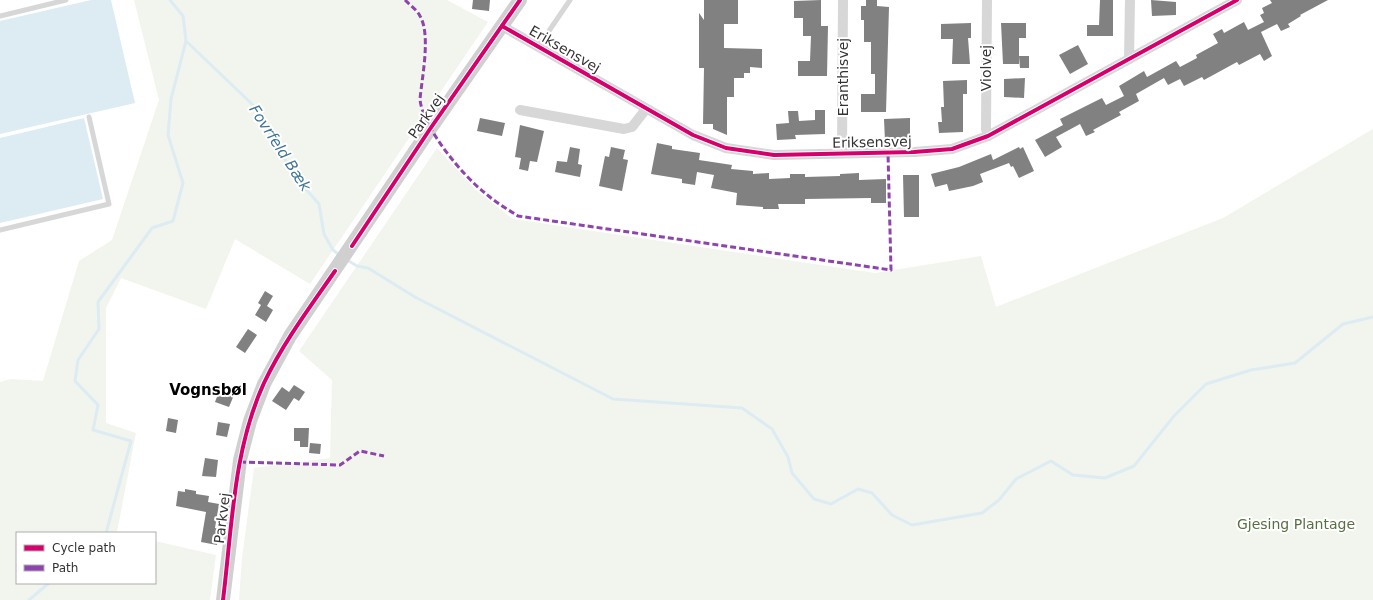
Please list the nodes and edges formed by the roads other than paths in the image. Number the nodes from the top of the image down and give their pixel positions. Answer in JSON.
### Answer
{"nodes":[{"id":1,"x":66,"y":0,"type":"edge"},
{"id":2,"x":520,"y":0,"type":"edge"},
{"id":3,"x":570,"y":0,"type":"edge"},
{"id":4,"x":843,"y":0,"type":"edge"},
{"id":5,"x":987,"y":0,"type":"edge"},
{"id":6,"x":1130,"y":0,"type":"edge"},
{"id":7,"x":1237,"y":0,"type":"edge"},
{"id":8,"x":0,"y":16,"type":"edge"},
{"id":9,"x":502,"y":26,"type":"junction"},
{"id":10,"x":538,"y":47,"type":"junction"},
{"id":11,"x":1130,"y":59,"type":"junction"},
{"id":12,"x":646,"y":109,"type":"junction"},
{"id":13,"x":520,"y":110,"type":"dead end"},
{"id":14,"x":89,"y":117,"type":"dead end"},
{"id":15,"x":988,"y":136,"type":"junction"},
{"id":16,"x":842,"y":153,"type":"junction"},
{"id":17,"x":0,"y":230,"type":"edge"},
{"id":18,"x":223,"y":600,"type":"edge"}],
"edges":[{"from":1,"to":8,"type":"lane"},
{"from":2,"to":9,"type":"street","name":"Parkvej"},
{"from":3,"to":10,"type":"lane"},
{"from":4,"to":16,"type":"street","name":"Eranthisvej"},
{"from":5,"to":15,"type":"street","name":"Violvej"},
{"from":6,"to":11,"type":"street"},
{"from":7,"to":11,"type":"street","name":"Eriksensvej"},
{"from":9,"to":10,"type":"street","name":"Eriksensvej"},
{"from":9,"to":18,"type":"street","name":"Parkvej"},
{"from":10,"to":12,"type":"street","name":"Eriksensvej"},
{"from":11,"to":15,"type":"street","name":"Eriksensvej"},
{"from":12,"to":13,"type":"street"},
{"from":12,"to":16,"type":"street","name":"Eriksensvej"},
{"from":14,"to":17,"type":"lane"},
{"from":15,"to":16,"type":"street","name":"Eriksensvej"}]}
